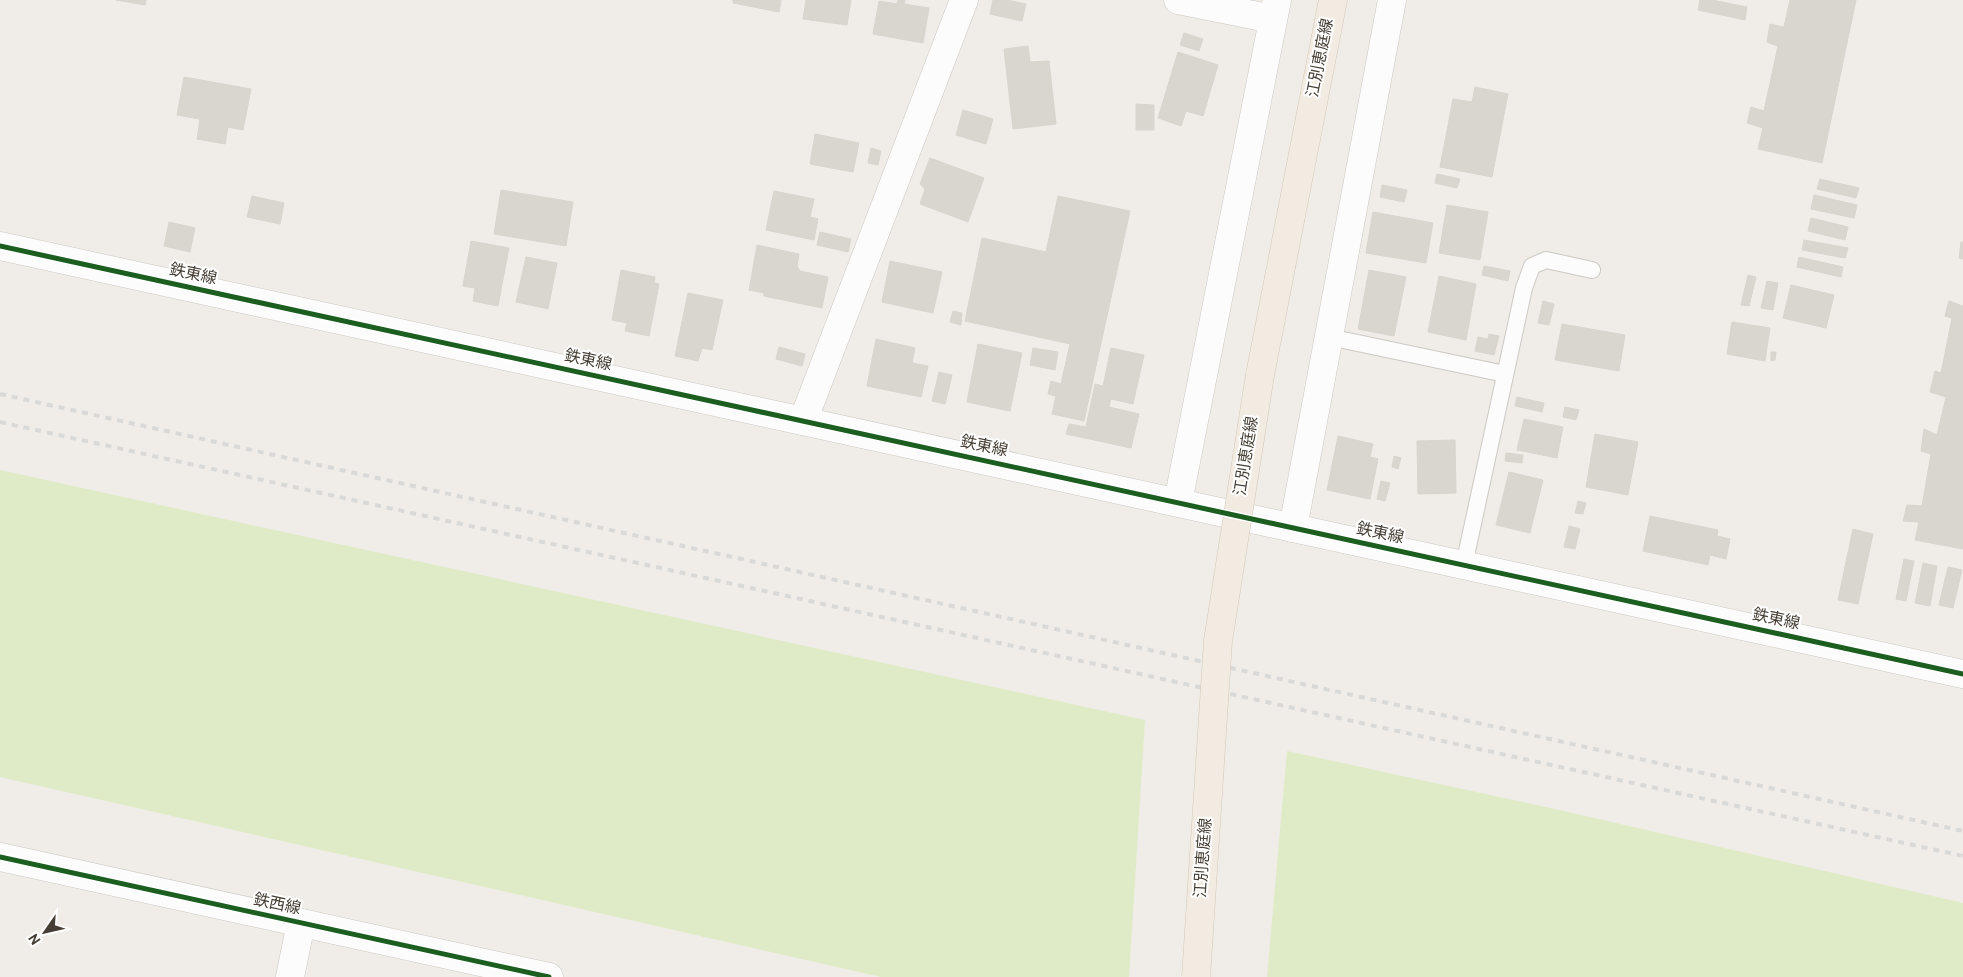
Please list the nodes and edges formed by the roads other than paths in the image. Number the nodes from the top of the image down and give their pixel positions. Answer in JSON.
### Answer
{"nodes":[{"id":1,"x":964,"y":0,"type":"edge"},
{"id":2,"x":1178,"y":0,"type":"edge"},
{"id":3,"x":1333,"y":0,"type":"edge"},
{"id":4,"x":1392,"y":0,"type":"edge"},
{"id":5,"x":1275,"y":10,"type":"edge"},
{"id":6,"x":0,"y":246,"type":"edge"},
{"id":7,"x":1592,"y":270,"type":"dead end"},
{"id":8,"x":1329,"y":337,"type":"junction"},
{"id":9,"x":1505,"y":374,"type":"junction"},
{"id":10,"x":803,"y":421,"type":"junction"},
{"id":11,"x":1178,"y":502,"type":"junction"},
{"id":12,"x":1293,"y":528,"type":"junction"},
{"id":13,"x":1464,"y":565,"type":"junction"},
{"id":14,"x":1963,"y":674,"type":"edge"},
{"id":15,"x":0,"y":856,"type":"edge"},
{"id":16,"x":302,"y":923,"type":"junction"},
{"id":17,"x":290,"y":977,"type":"edge"},
{"id":18,"x":549,"y":977,"type":"edge"},
{"id":19,"x":1196,"y":977,"type":"edge"}],
"edges":[{"from":1,"to":10,"type":"street"},
{"from":2,"to":5,"type":"street"},
{"from":3,"to":19,"type":"main road","name":"江別恵庭線","bridge":true},
{"from":4,"to":8,"type":"street"},
{"from":5,"to":11,"type":"street"},
{"from":6,"to":10,"type":"street","name":"鉄東線"},
{"from":7,"to":9,"type":"lane"},
{"from":8,"to":9,"type":"lane"},
{"from":8,"to":12,"type":"street"},
{"from":9,"to":13,"type":"lane"},
{"from":10,"to":11,"type":"street","name":"鉄東線"},
{"from":11,"to":12,"type":"street","name":"鉄東線"},
{"from":12,"to":13,"type":"street","name":"鉄東線"},
{"from":13,"to":14,"type":"street","name":"鉄東線"},
{"from":15,"to":16,"type":"street","name":"鉄西線"},
{"from":16,"to":17,"type":"street"},
{"from":16,"to":18,"type":"street","name":"鉄西線"}]}
